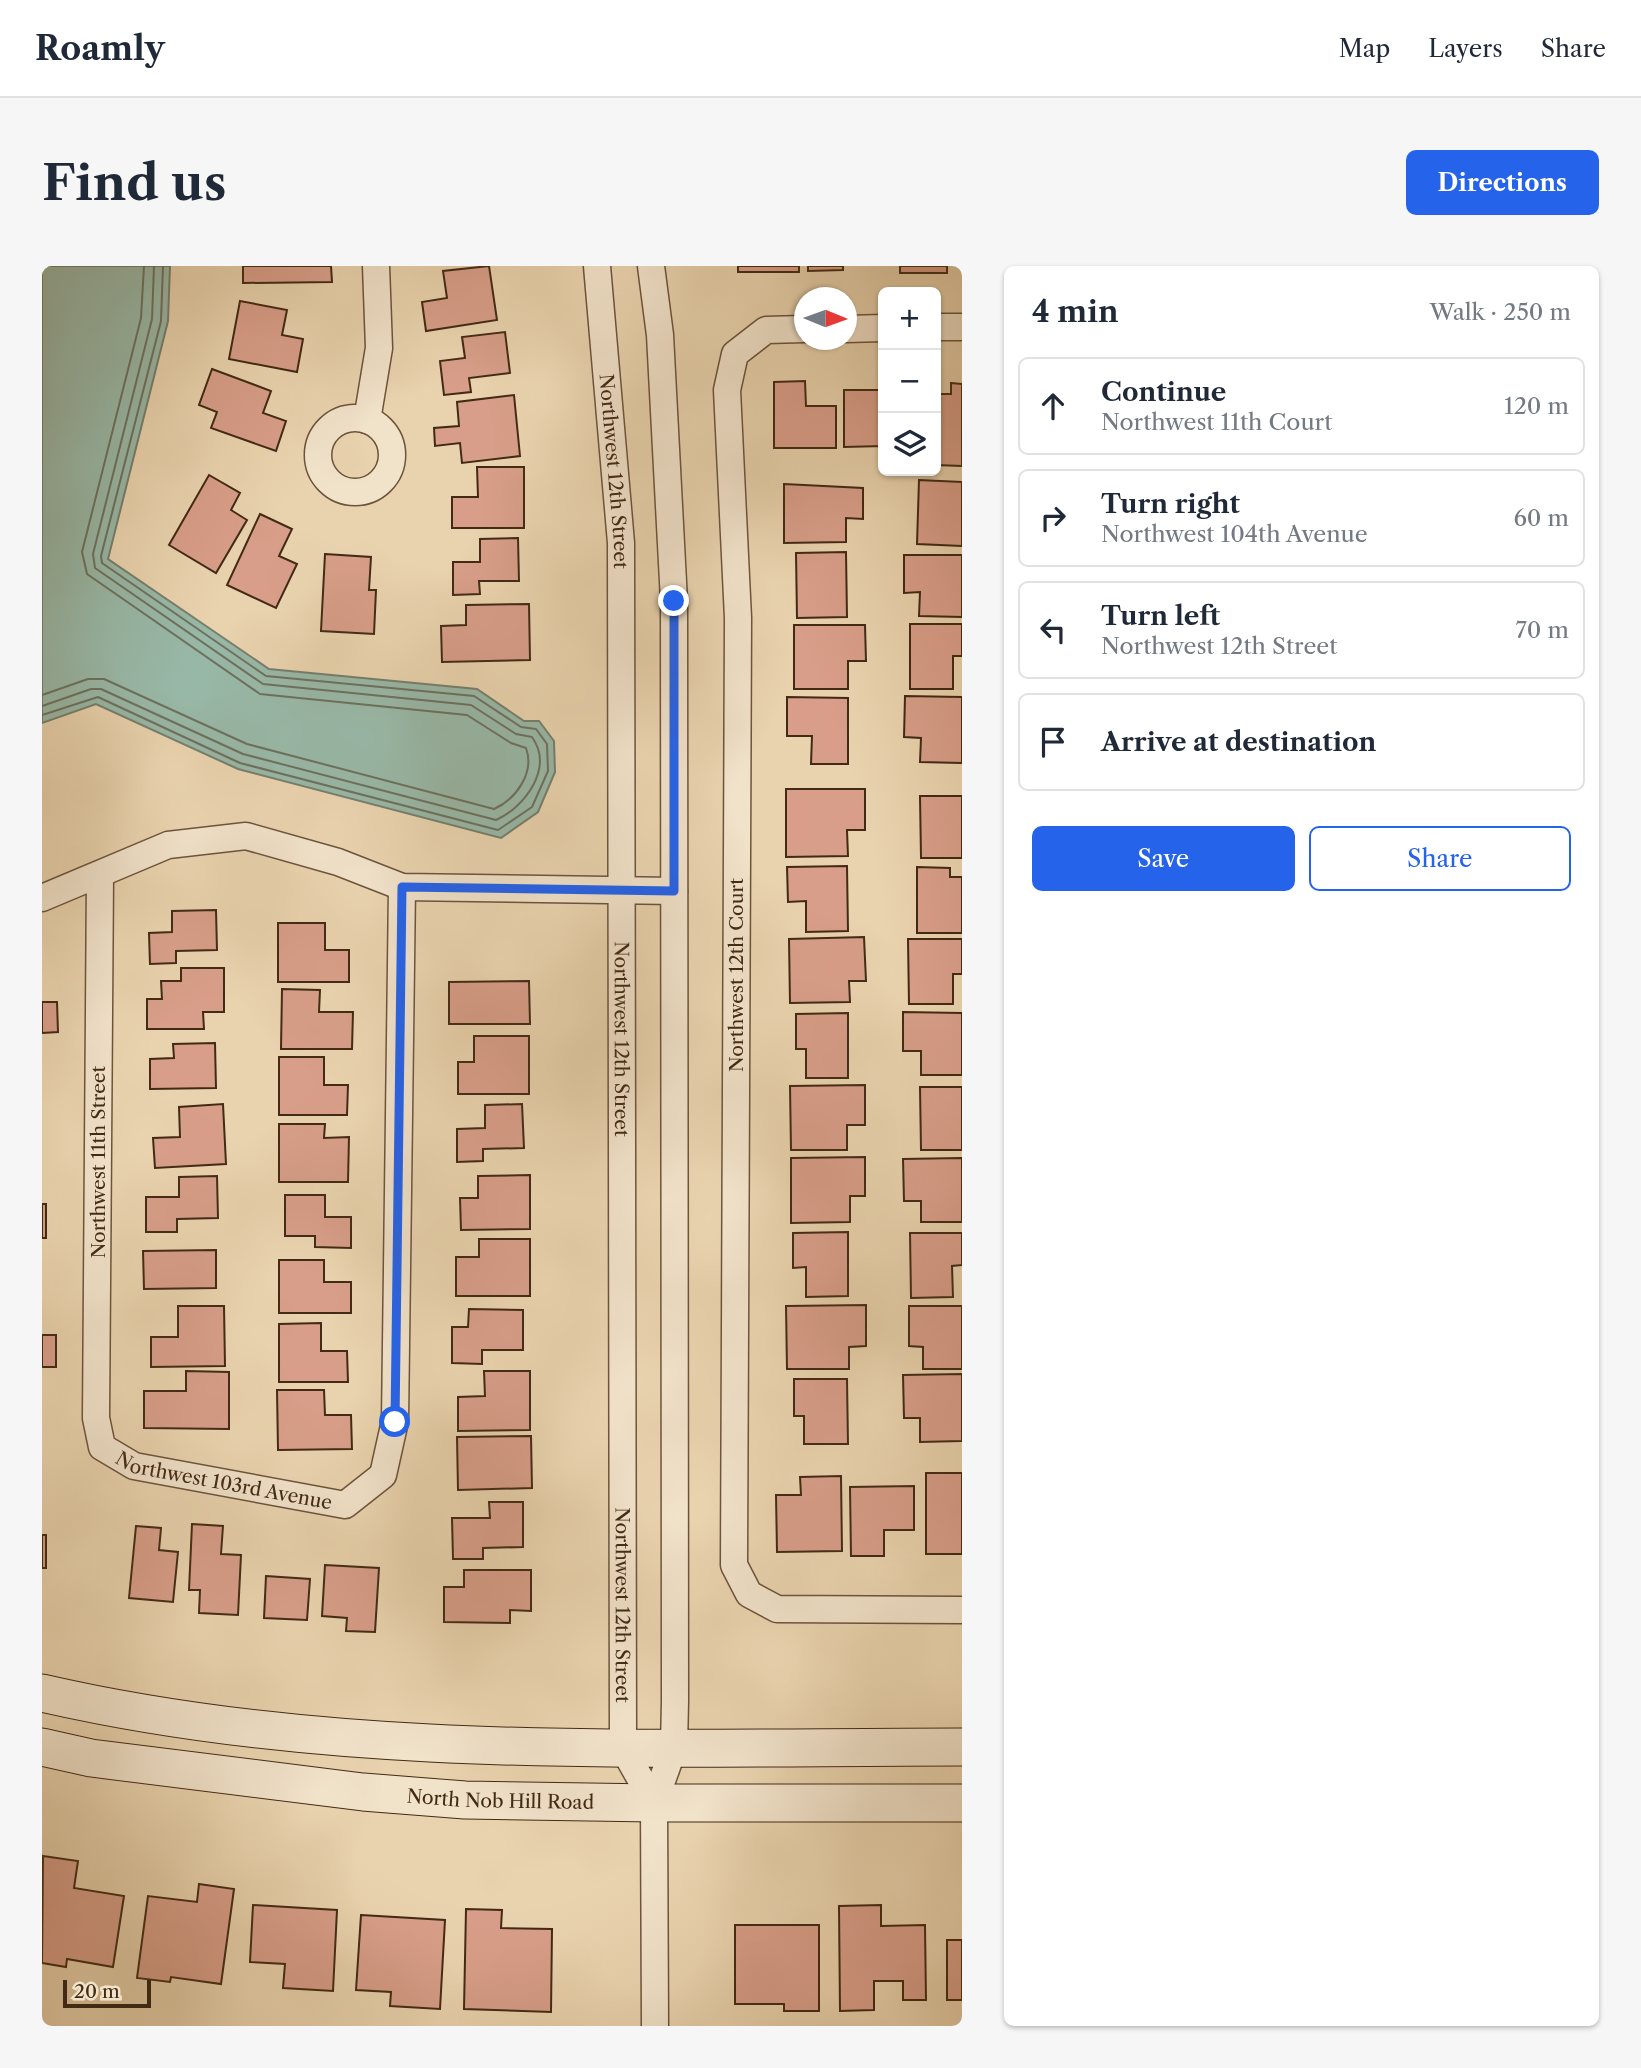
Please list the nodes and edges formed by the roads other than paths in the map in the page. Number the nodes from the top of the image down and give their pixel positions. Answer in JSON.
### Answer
{"nodes":[{"id":1,"x":376,"y":266,"type":"edge"},
{"id":2,"x":597,"y":266,"type":"edge"},
{"id":3,"x":651,"y":266,"type":"edge"},
{"id":4,"x":941,"y":327,"type":"edge"},
{"id":5,"x":962,"y":327,"type":"edge"},
{"id":6,"x":878,"y":328,"type":"edge"},
{"id":7,"x":794,"y":329,"type":"edge"},
{"id":8,"x":857,"y":329,"type":"edge"},
{"id":9,"x":367,"y":420,"type":"dead end"},
{"id":10,"x":100,"y":876,"type":"junction"},
{"id":11,"x":402,"y":887,"type":"junction"},
{"id":12,"x":622,"y":891,"type":"junction"},
{"id":13,"x":674,"y":891,"type":"junction"},
{"id":14,"x":42,"y":898,"type":"edge"},
{"id":15,"x":102,"y":1447,"type":"joint"},
{"id":16,"x":962,"y":1610,"type":"edge"},
{"id":17,"x":42,"y":1693,"type":"edge"},
{"id":18,"x":42,"y":1747,"type":"edge"},
{"id":19,"x":674,"y":1747,"type":"junction"},
{"id":20,"x":962,"y":1747,"type":"edge"},
{"id":21,"x":623,"y":1748,"type":"junction"},
{"id":22,"x":962,"y":1803,"type":"edge"},
{"id":23,"x":654,"y":1804,"type":"junction"},
{"id":24,"x":656,"y":2026,"type":"edge"}],
"edges":[{"from":1,"to":9,"type":"street"},
{"from":2,"to":12,"type":"street","name":"Northwest 12th Street"},
{"from":3,"to":13,"type":"street","name":"Northwest 12th Street"},
{"from":4,"to":5,"type":"street"},
{"from":6,"to":8,"type":"street"},
{"from":7,"to":16,"type":"street","name":"Northwest 12th Court"},
{"from":10,"to":11,"type":"street"},
{"from":10,"to":14,"type":"street"},
{"from":10,"to":15,"type":"street","name":"Northwest 11th Street"},
{"from":11,"to":12,"type":"street"},
{"from":11,"to":15,"type":"street","name":"Northwest 103rd Avenue"},
{"from":12,"to":13,"type":"street"},
{"from":12,"to":21,"type":"street","name":"Northwest 12th Street"},
{"from":13,"to":19,"type":"street","name":"Northwest 12th Street"},
{"from":17,"to":21,"type":"main road"},
{"from":18,"to":23,"type":"main road","name":"North Nob Hill Road"},
{"from":19,"to":20,"type":"main road"},
{"from":19,"to":21,"type":"main road"},
{"from":19,"to":23,"type":"street","name":"Northwest 12th Street"},
{"from":21,"to":23,"type":"street","name":"Northwest 12th Street"},
{"from":22,"to":23,"type":"main road","name":"North Nob Hill Road"},
{"from":23,"to":24,"type":"street","name":"Northwest 12th Street"}]}
